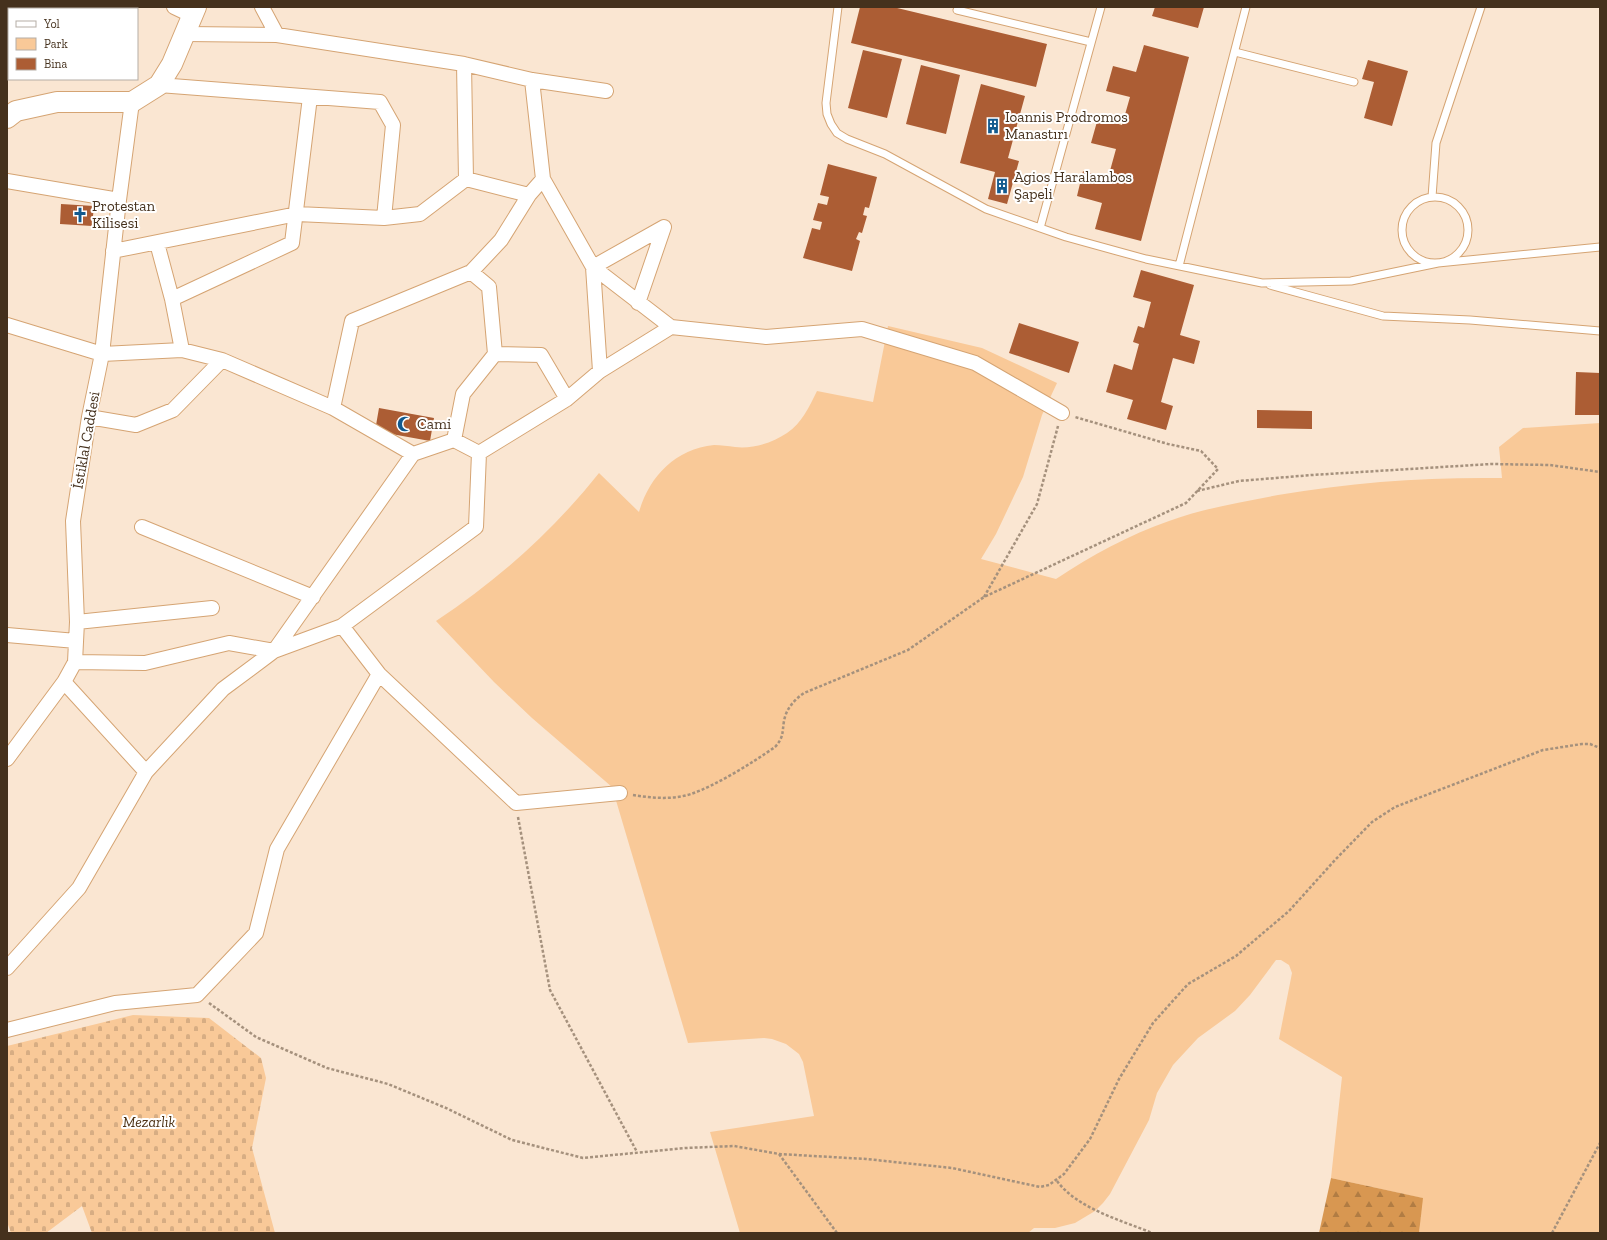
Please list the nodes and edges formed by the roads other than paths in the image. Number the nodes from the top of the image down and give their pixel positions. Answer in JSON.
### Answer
{"nodes":[{"id":1,"x":174,"y":7,"type":"edge"},
{"id":2,"x":262,"y":7,"type":"edge"},
{"id":3,"x":838,"y":7,"type":"edge"},
{"id":4,"x":1101,"y":7,"type":"edge"},
{"id":5,"x":1246,"y":7,"type":"edge"},
{"id":6,"x":1481,"y":7,"type":"edge"},
{"id":7,"x":957,"y":10,"type":"dead end"},
{"id":8,"x":192,"y":19,"type":"edge"},
{"id":9,"x":277,"y":35,"type":"junction"},
{"id":10,"x":1091,"y":42,"type":"junction"},
{"id":11,"x":1234,"y":52,"type":"junction"},
{"id":12,"x":464,"y":64,"type":"junction"},
{"id":13,"x":532,"y":80,"type":"junction"},
{"id":14,"x":1354,"y":82,"type":"dead end"},
{"id":15,"x":159,"y":85,"type":"junction"},
{"id":16,"x":606,"y":91,"type":"dead end"},
{"id":17,"x":310,"y":97,"type":"junction"},
{"id":18,"x":132,"y":102,"type":"junction"},
{"id":19,"x":7,"y":118,"type":"edge"},
{"id":20,"x":466,"y":178,"type":"junction"},
{"id":21,"x":543,"y":179,"type":"junction"},
{"id":22,"x":7,"y":181,"type":"edge"},
{"id":23,"x":529,"y":195,"type":"junction"},
{"id":24,"x":1432,"y":197,"type":"junction"},
{"id":25,"x":119,"y":200,"type":"junction"},
{"id":26,"x":297,"y":214,"type":"junction"},
{"id":27,"x":384,"y":218,"type":"junction"},
{"id":28,"x":1040,"y":228,"type":"junction"},
{"id":29,"x":157,"y":243,"type":"junction"},
{"id":30,"x":1600,"y":247,"type":"edge"},
{"id":31,"x":113,"y":251,"type":"junction"},
{"id":32,"x":1438,"y":263,"type":"junction"},
{"id":33,"x":1179,"y":266,"type":"junction"},
{"id":34,"x":593,"y":267,"type":"junction"},
{"id":35,"x":471,"y":272,"type":"junction"},
{"id":36,"x":1262,"y":283,"type":"junction"},
{"id":37,"x":172,"y":299,"type":"junction"},
{"id":38,"x":638,"y":303,"type":"junction"},
{"id":39,"x":7,"y":325,"type":"edge"},
{"id":40,"x":671,"y":328,"type":"junction"},
{"id":41,"x":1600,"y":331,"type":"edge"},
{"id":42,"x":182,"y":350,"type":"junction"},
{"id":43,"x":102,"y":354,"type":"junction"},
{"id":44,"x":495,"y":354,"type":"junction"},
{"id":45,"x":222,"y":360,"type":"junction"},
{"id":46,"x":600,"y":371,"type":"junction"},
{"id":47,"x":567,"y":399,"type":"junction"},
{"id":48,"x":333,"y":408,"type":"junction"},
{"id":49,"x":1062,"y":413,"type":"road end"},
{"id":50,"x":89,"y":417,"type":"junction"},
{"id":51,"x":454,"y":440,"type":"junction"},
{"id":52,"x":479,"y":453,"type":"junction"},
{"id":53,"x":413,"y":454,"type":"junction"},
{"id":54,"x":142,"y":526,"type":"dead end"},
{"id":55,"x":313,"y":597,"type":"junction"},
{"id":56,"x":212,"y":608,"type":"dead end"},
{"id":57,"x":77,"y":622,"type":"junction"},
{"id":58,"x":342,"y":626,"type":"junction"},
{"id":59,"x":7,"y":635,"type":"edge"},
{"id":60,"x":76,"y":641,"type":"junction"},
{"id":61,"x":274,"y":651,"type":"junction"},
{"id":62,"x":75,"y":662,"type":"junction"},
{"id":63,"x":379,"y":674,"type":"junction"},
{"id":64,"x":64,"y":682,"type":"junction"},
{"id":65,"x":7,"y":759,"type":"edge"},
{"id":66,"x":146,"y":772,"type":"junction"},
{"id":67,"x":620,"y":793,"type":"road end"},
{"id":68,"x":7,"y":968,"type":"edge"},
{"id":69,"x":7,"y":1030,"type":"edge"}],
"edges":[{"from":1,"to":8,"type":"street"},
{"from":2,"to":9,"type":"street"},
{"from":3,"to":28,"type":"lane"},
{"from":4,"to":10,"type":"lane"},
{"from":5,"to":11,"type":"lane"},
{"from":6,"to":24,"type":"lane"},
{"from":7,"to":10,"type":"lane"},
{"from":8,"to":9,"type":"street"},
{"from":8,"to":15,"type":"street"},
{"from":9,"to":12,"type":"street"},
{"from":10,"to":28,"type":"lane"},
{"from":11,"to":14,"type":"lane"},
{"from":11,"to":33,"type":"lane"},
{"from":12,"to":13,"type":"street"},
{"from":12,"to":20,"type":"street"},
{"from":13,"to":16,"type":"street"},
{"from":13,"to":21,"type":"street"},
{"from":15,"to":17,"type":"street"},
{"from":15,"to":18,"type":"street"},
{"from":17,"to":26,"type":"street"},
{"from":17,"to":27,"type":"street"},
{"from":18,"to":19,"type":"street"},
{"from":18,"to":25,"type":"street","name":"İstiklal Caddesi"},
{"from":20,"to":23,"type":"street"},
{"from":20,"to":27,"type":"street"},
{"from":21,"to":23,"type":"street"},
{"from":21,"to":34,"type":"street"},
{"from":22,"to":25,"type":"street"},
{"from":23,"to":35,"type":"street"},
{"from":24,"to":32,"type":"lane"},
{"from":24,"to":32,"type":"lane"},
{"from":25,"to":31,"type":"street","name":"İstiklal Caddesi"},
{"from":26,"to":27,"type":"street"},
{"from":26,"to":29,"type":"street"},
{"from":26,"to":37,"type":"street"},
{"from":28,"to":33,"type":"lane"},
{"from":29,"to":31,"type":"street"},
{"from":29,"to":37,"type":"street"},
{"from":30,"to":32,"type":"lane"},
{"from":31,"to":43,"type":"street","name":"İstiklal Caddesi"},
{"from":32,"to":36,"type":"lane"},
{"from":33,"to":36,"type":"lane"},
{"from":34,"to":38,"type":"street"},
{"from":34,"to":38,"type":"street"},
{"from":34,"to":46,"type":"street"},
{"from":35,"to":44,"type":"street"},
{"from":35,"to":48,"type":"street"},
{"from":36,"to":41,"type":"lane"},
{"from":37,"to":42,"type":"street"},
{"from":38,"to":40,"type":"street"},
{"from":39,"to":43,"type":"street"},
{"from":40,"to":46,"type":"street"},
{"from":40,"to":49,"type":"street"},
{"from":42,"to":43,"type":"street"},
{"from":42,"to":45,"type":"street"},
{"from":43,"to":50,"type":"street","name":"İstiklal Caddesi"},
{"from":44,"to":47,"type":"street"},
{"from":44,"to":51,"type":"street"},
{"from":45,"to":48,"type":"street"},
{"from":45,"to":50,"type":"street"},
{"from":46,"to":47,"type":"street"},
{"from":47,"to":52,"type":"street"},
{"from":48,"to":53,"type":"street"},
{"from":50,"to":57,"type":"street","name":"İstiklal Caddesi"},
{"from":51,"to":52,"type":"street"},
{"from":51,"to":53,"type":"street"},
{"from":52,"to":58,"type":"street"},
{"from":53,"to":55,"type":"street"},
{"from":54,"to":55,"type":"street"},
{"from":55,"to":61,"type":"street"},
{"from":56,"to":57,"type":"street"},
{"from":57,"to":60,"type":"street","name":"İstiklal Caddesi"},
{"from":58,"to":61,"type":"street"},
{"from":58,"to":63,"type":"street"},
{"from":59,"to":60,"type":"street"},
{"from":60,"to":62,"type":"street","name":"İstiklal Caddesi"},
{"from":61,"to":62,"type":"street"},
{"from":61,"to":66,"type":"street"},
{"from":62,"to":64,"type":"street","name":"İstiklal Caddesi"},
{"from":63,"to":67,"type":"street"},
{"from":63,"to":69,"type":"street"},
{"from":64,"to":65,"type":"street","name":"İstiklal Caddesi"},
{"from":64,"to":66,"type":"street"},
{"from":66,"to":68,"type":"street"}]}
